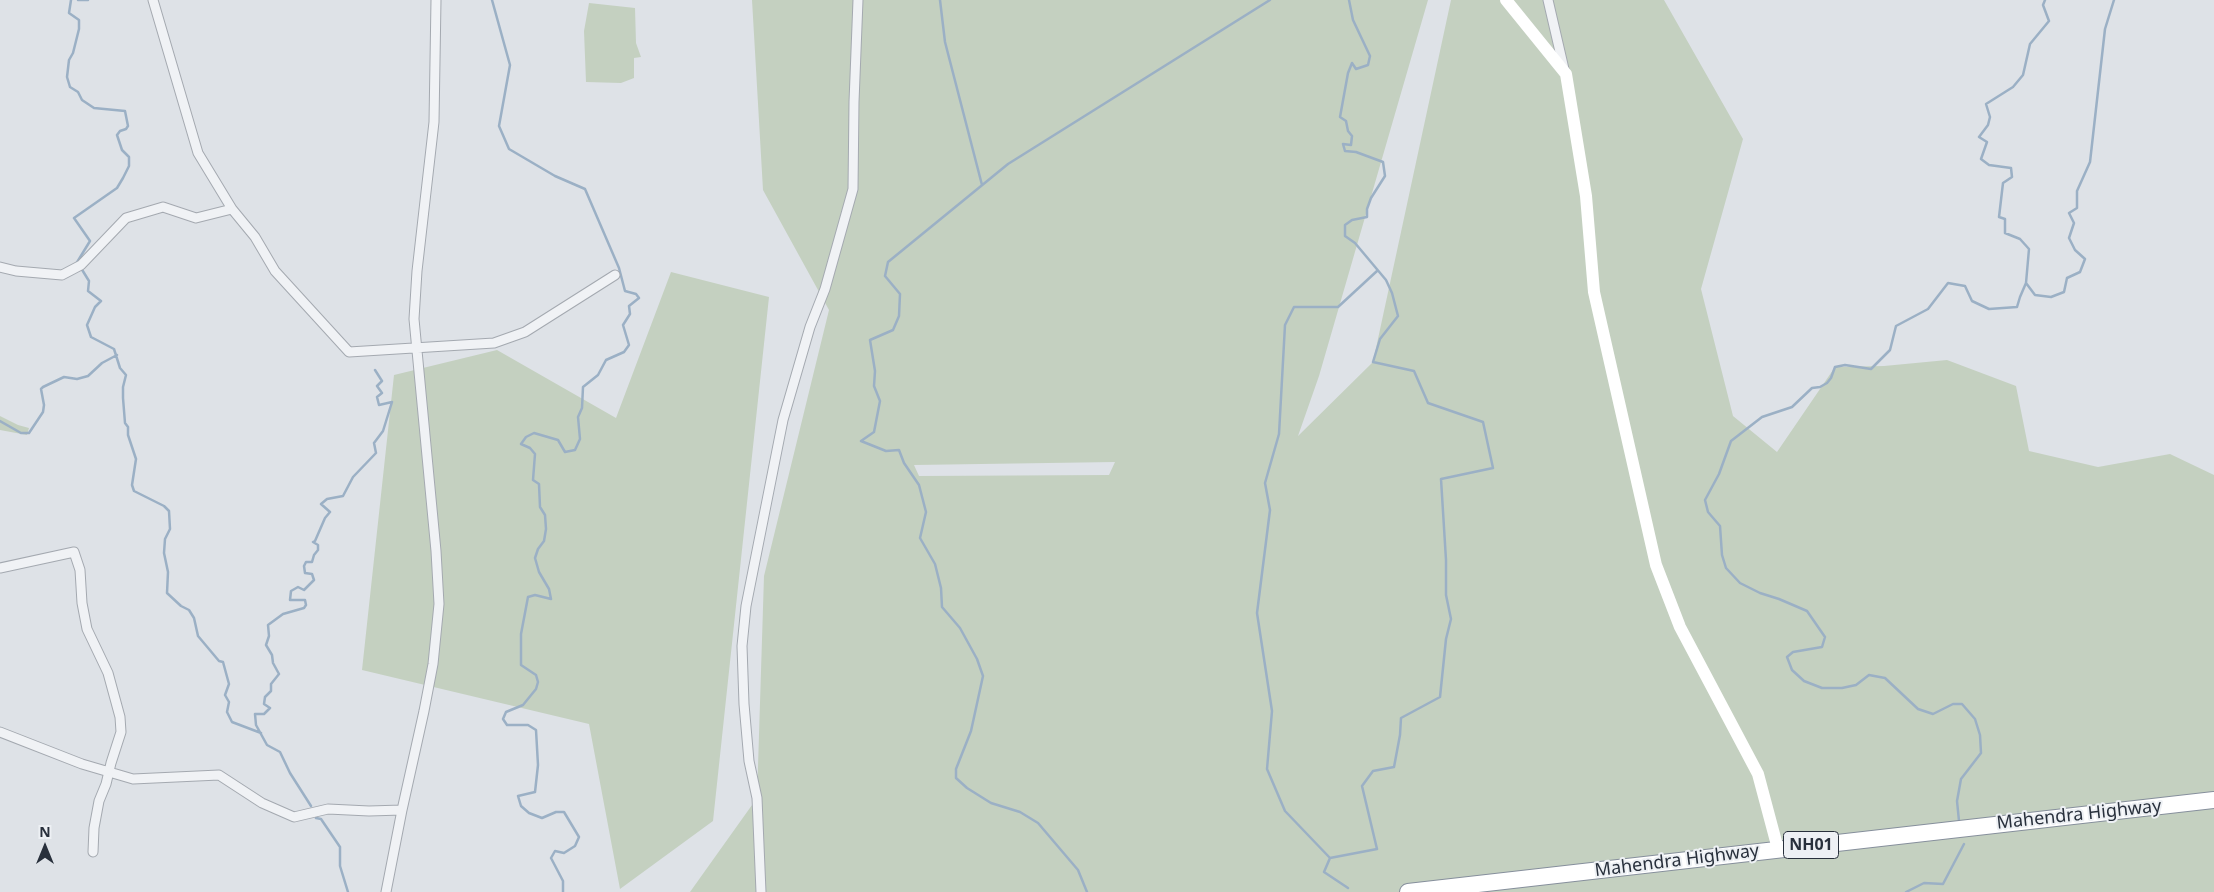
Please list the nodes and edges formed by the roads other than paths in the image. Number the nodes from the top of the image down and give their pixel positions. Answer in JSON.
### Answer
{"nodes":[{"id":1,"x":153,"y":0,"type":"edge"},
{"id":2,"x":436,"y":0,"type":"edge"},
{"id":3,"x":858,"y":0,"type":"edge"},
{"id":4,"x":1506,"y":0,"type":"edge"},
{"id":5,"x":1548,"y":0,"type":"edge"},
{"id":6,"x":1566,"y":74,"type":"junction"},
{"id":7,"x":232,"y":209,"type":"junction"},
{"id":8,"x":0,"y":267,"type":"edge"},
{"id":9,"x":615,"y":274,"type":"dead end"},
{"id":10,"x":415,"y":348,"type":"junction"},
{"id":11,"x":0,"y":568,"type":"edge"},
{"id":12,"x":0,"y":732,"type":"edge"},
{"id":13,"x":109,"y":772,"type":"junction"},
{"id":14,"x":2214,"y":800,"type":"edge"},
{"id":15,"x":402,"y":810,"type":"junction"},
{"id":16,"x":1778,"y":849,"type":"junction"},
{"id":17,"x":93,"y":852,"type":"dead end"},
{"id":18,"x":386,"y":892,"type":"edge"},
{"id":19,"x":762,"y":892,"type":"edge"},
{"id":20,"x":1408,"y":892,"type":"edge"}],
"edges":[{"from":1,"to":7,"type":"street"},
{"from":2,"to":10,"type":"street"},
{"from":3,"to":19,"type":"street"},
{"from":4,"to":6,"type":"street"},
{"from":5,"to":6,"type":"street"},
{"from":6,"to":16,"type":"street"},
{"from":7,"to":8,"type":"street"},
{"from":7,"to":10,"type":"street"},
{"from":9,"to":10,"type":"street"},
{"from":10,"to":15,"type":"street"},
{"from":11,"to":13,"type":"street"},
{"from":12,"to":13,"type":"street"},
{"from":13,"to":15,"type":"street"},
{"from":13,"to":17,"type":"street"},
{"from":14,"to":16,"type":"highway","name":"Mahendra Highway","number":"NH01"},
{"from":15,"to":18,"type":"street"},
{"from":16,"to":20,"type":"highway","name":"Mahendra Highway","number":"NH01"}]}
